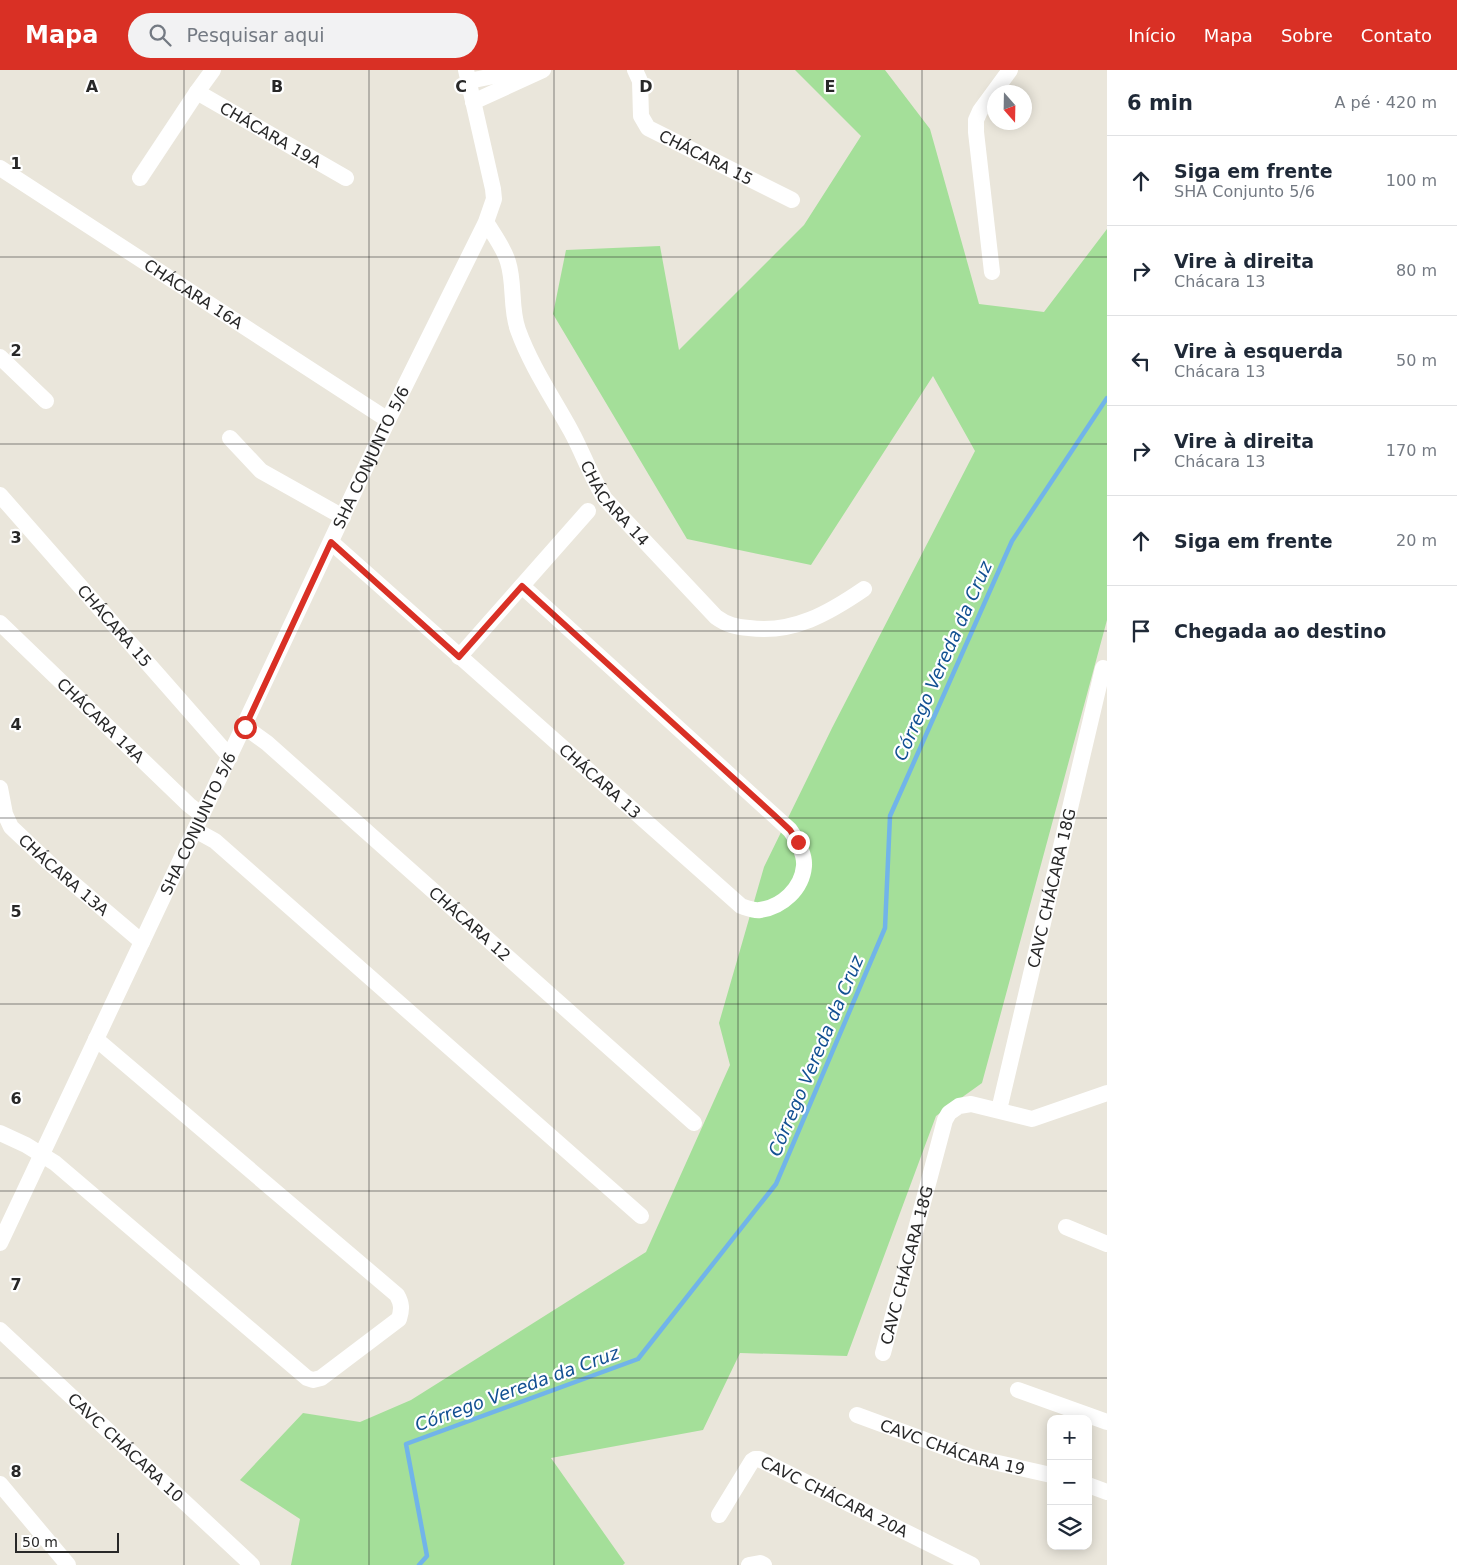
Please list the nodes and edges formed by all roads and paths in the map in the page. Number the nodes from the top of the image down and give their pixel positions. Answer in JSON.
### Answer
{"nodes":[{"id":1,"x":213,"y":70,"type":"edge"},
{"id":2,"x":523,"y":70,"type":"edge"},
{"id":3,"x":543,"y":70,"type":"edge"},
{"id":4,"x":635,"y":70,"type":"edge"},
{"id":5,"x":1010,"y":70,"type":"edge"},
{"id":6,"x":467,"y":76,"type":"edge"},
{"id":7,"x":197,"y":92,"type":"junction"},
{"id":8,"x":473,"y":102,"type":"junction"},
{"id":9,"x":0,"y":168,"type":"edge"},
{"id":10,"x":140,"y":178,"type":"dead end"},
{"id":11,"x":346,"y":178,"type":"dead end"},
{"id":12,"x":792,"y":200,"type":"dead end"},
{"id":13,"x":486,"y":222,"type":"junction"},
{"id":14,"x":992,"y":272,"type":"dead end"},
{"id":15,"x":0,"y":357,"type":"edge"},
{"id":16,"x":46,"y":401,"type":"dead end"},
{"id":17,"x":388,"y":420,"type":"junction"},
{"id":18,"x":230,"y":438,"type":"dead end"},
{"id":19,"x":0,"y":494,"type":"edge"},
{"id":20,"x":588,"y":511,"type":"dead end"},
{"id":21,"x":343,"y":517,"type":"junction"},
{"id":22,"x":331,"y":542,"type":"junction"},
{"id":23,"x":522,"y":586,"type":"junction"},
{"id":24,"x":864,"y":589,"type":"dead end"},
{"id":25,"x":0,"y":623,"type":"edge"},
{"id":26,"x":459,"y":657,"type":"junction"},
{"id":27,"x":1103,"y":668,"type":"dead end"},
{"id":28,"x":245,"y":727,"type":"junction"},
{"id":29,"x":230,"y":757,"type":"junction"},
{"id":30,"x":0,"y":788,"type":"edge"},
{"id":31,"x":199,"y":822,"type":"junction"},
{"id":32,"x":142,"y":942,"type":"junction"},
{"id":33,"x":101,"y":1043,"type":"junction"},
{"id":34,"x":1107,"y":1093,"type":"edge"},
{"id":35,"x":999,"y":1110,"type":"junction"},
{"id":36,"x":694,"y":1123,"type":"dead end"},
{"id":37,"x":0,"y":1133,"type":"edge"},
{"id":38,"x":41,"y":1154,"type":"junction"},
{"id":39,"x":641,"y":1216,"type":"dead end"},
{"id":40,"x":1066,"y":1227,"type":"dead end"},
{"id":41,"x":0,"y":1243,"type":"edge"},
{"id":42,"x":1107,"y":1244,"type":"edge"},
{"id":43,"x":0,"y":1330,"type":"edge"},
{"id":44,"x":883,"y":1353,"type":"dead end"},
{"id":45,"x":1018,"y":1390,"type":"dead end"},
{"id":46,"x":857,"y":1415,"type":"dead end"},
{"id":47,"x":1107,"y":1422,"type":"edge"},
{"id":48,"x":1047,"y":1474,"type":"edge"},
{"id":49,"x":0,"y":1484,"type":"edge"},
{"id":50,"x":1092,"y":1487,"type":"edge"},
{"id":51,"x":1107,"y":1492,"type":"edge"},
{"id":52,"x":719,"y":1515,"type":"dead end"},
{"id":53,"x":68,"y":1565,"type":"edge"},
{"id":54,"x":252,"y":1565,"type":"edge"},
{"id":55,"x":750,"y":1565,"type":"edge"},
{"id":56,"x":764,"y":1565,"type":"edge"},
{"id":57,"x":972,"y":1565,"type":"edge"}],
"edges":[{"from":1,"to":7,"type":"street"},
{"from":2,"to":6,"type":"street"},
{"from":3,"to":8,"type":"street"},
{"from":4,"to":12,"type":"street","name":"CHÁCARA 15"},
{"from":5,"to":14,"type":"street"},
{"from":6,"to":8,"type":"street","name":"SHA CONJUNTO 5/6"},
{"from":7,"to":10,"type":"street"},
{"from":7,"to":11,"type":"street","name":"CHÁCARA 19A"},
{"from":8,"to":13,"type":"street","name":"SHA CONJUNTO 5/6"},
{"from":9,"to":17,"type":"street","name":"CHÁCARA 16A"},
{"from":13,"to":17,"type":"street","name":"SHA CONJUNTO 5/6"},
{"from":13,"to":24,"type":"street","name":"CHÁCARA 14"},
{"from":15,"to":16,"type":"street"},
{"from":17,"to":21,"type":"street","name":"SHA CONJUNTO 5/6"},
{"from":18,"to":21,"type":"street"},
{"from":19,"to":29,"type":"street","name":"CHÁCARA 15"},
{"from":20,"to":23,"type":"street"},
{"from":21,"to":22,"type":"street","name":"SHA CONJUNTO 5/6"},
{"from":22,"to":26,"type":"street","name":"CHÁCARA 13"},
{"from":22,"to":28,"type":"street","name":"SHA CONJUNTO 5/6"},
{"from":23,"to":26,"type":"street"},
{"from":23,"to":26,"type":"street","name":"CHÁCARA 13"},
{"from":25,"to":31,"type":"street","name":"CHÁCARA 14A"},
{"from":27,"to":35,"type":"street","name":"CAVC CHÁCARA 18G"},
{"from":28,"to":29,"type":"street","name":"SHA CONJUNTO 5/6"},
{"from":28,"to":36,"type":"street","name":"CHÁCARA 12"},
{"from":29,"to":31,"type":"street","name":"SHA CONJUNTO 5/6"},
{"from":30,"to":32,"type":"street","name":"CHÁCARA 13A"},
{"from":31,"to":32,"type":"street","name":"SHA CONJUNTO 5/6"},
{"from":31,"to":39,"type":"street"},
{"from":32,"to":33,"type":"street","name":"SHA CONJUNTO 5/6"},
{"from":33,"to":38,"type":"street","name":"SHA CONJUNTO 5/6"},
{"from":33,"to":38,"type":"street"},
{"from":34,"to":35,"type":"street","name":"CAVC CHÁCARA 18G"},
{"from":35,"to":44,"type":"street","name":"CAVC CHÁCARA 18G"},
{"from":37,"to":38,"type":"street"},
{"from":38,"to":41,"type":"street","name":"SHA CONJUNTO 5/6"},
{"from":40,"to":42,"type":"street"},
{"from":43,"to":54,"type":"street","name":"CAVC CHÁCARA 10"},
{"from":45,"to":47,"type":"street"},
{"from":46,"to":48,"type":"street","name":"CAVC CHÁCARA 19"},
{"from":49,"to":53,"type":"street"},
{"from":50,"to":51,"type":"street"},
{"from":52,"to":57,"type":"street","name":"CAVC CHÁCARA 20A"},
{"from":55,"to":56,"type":"street"}]}
